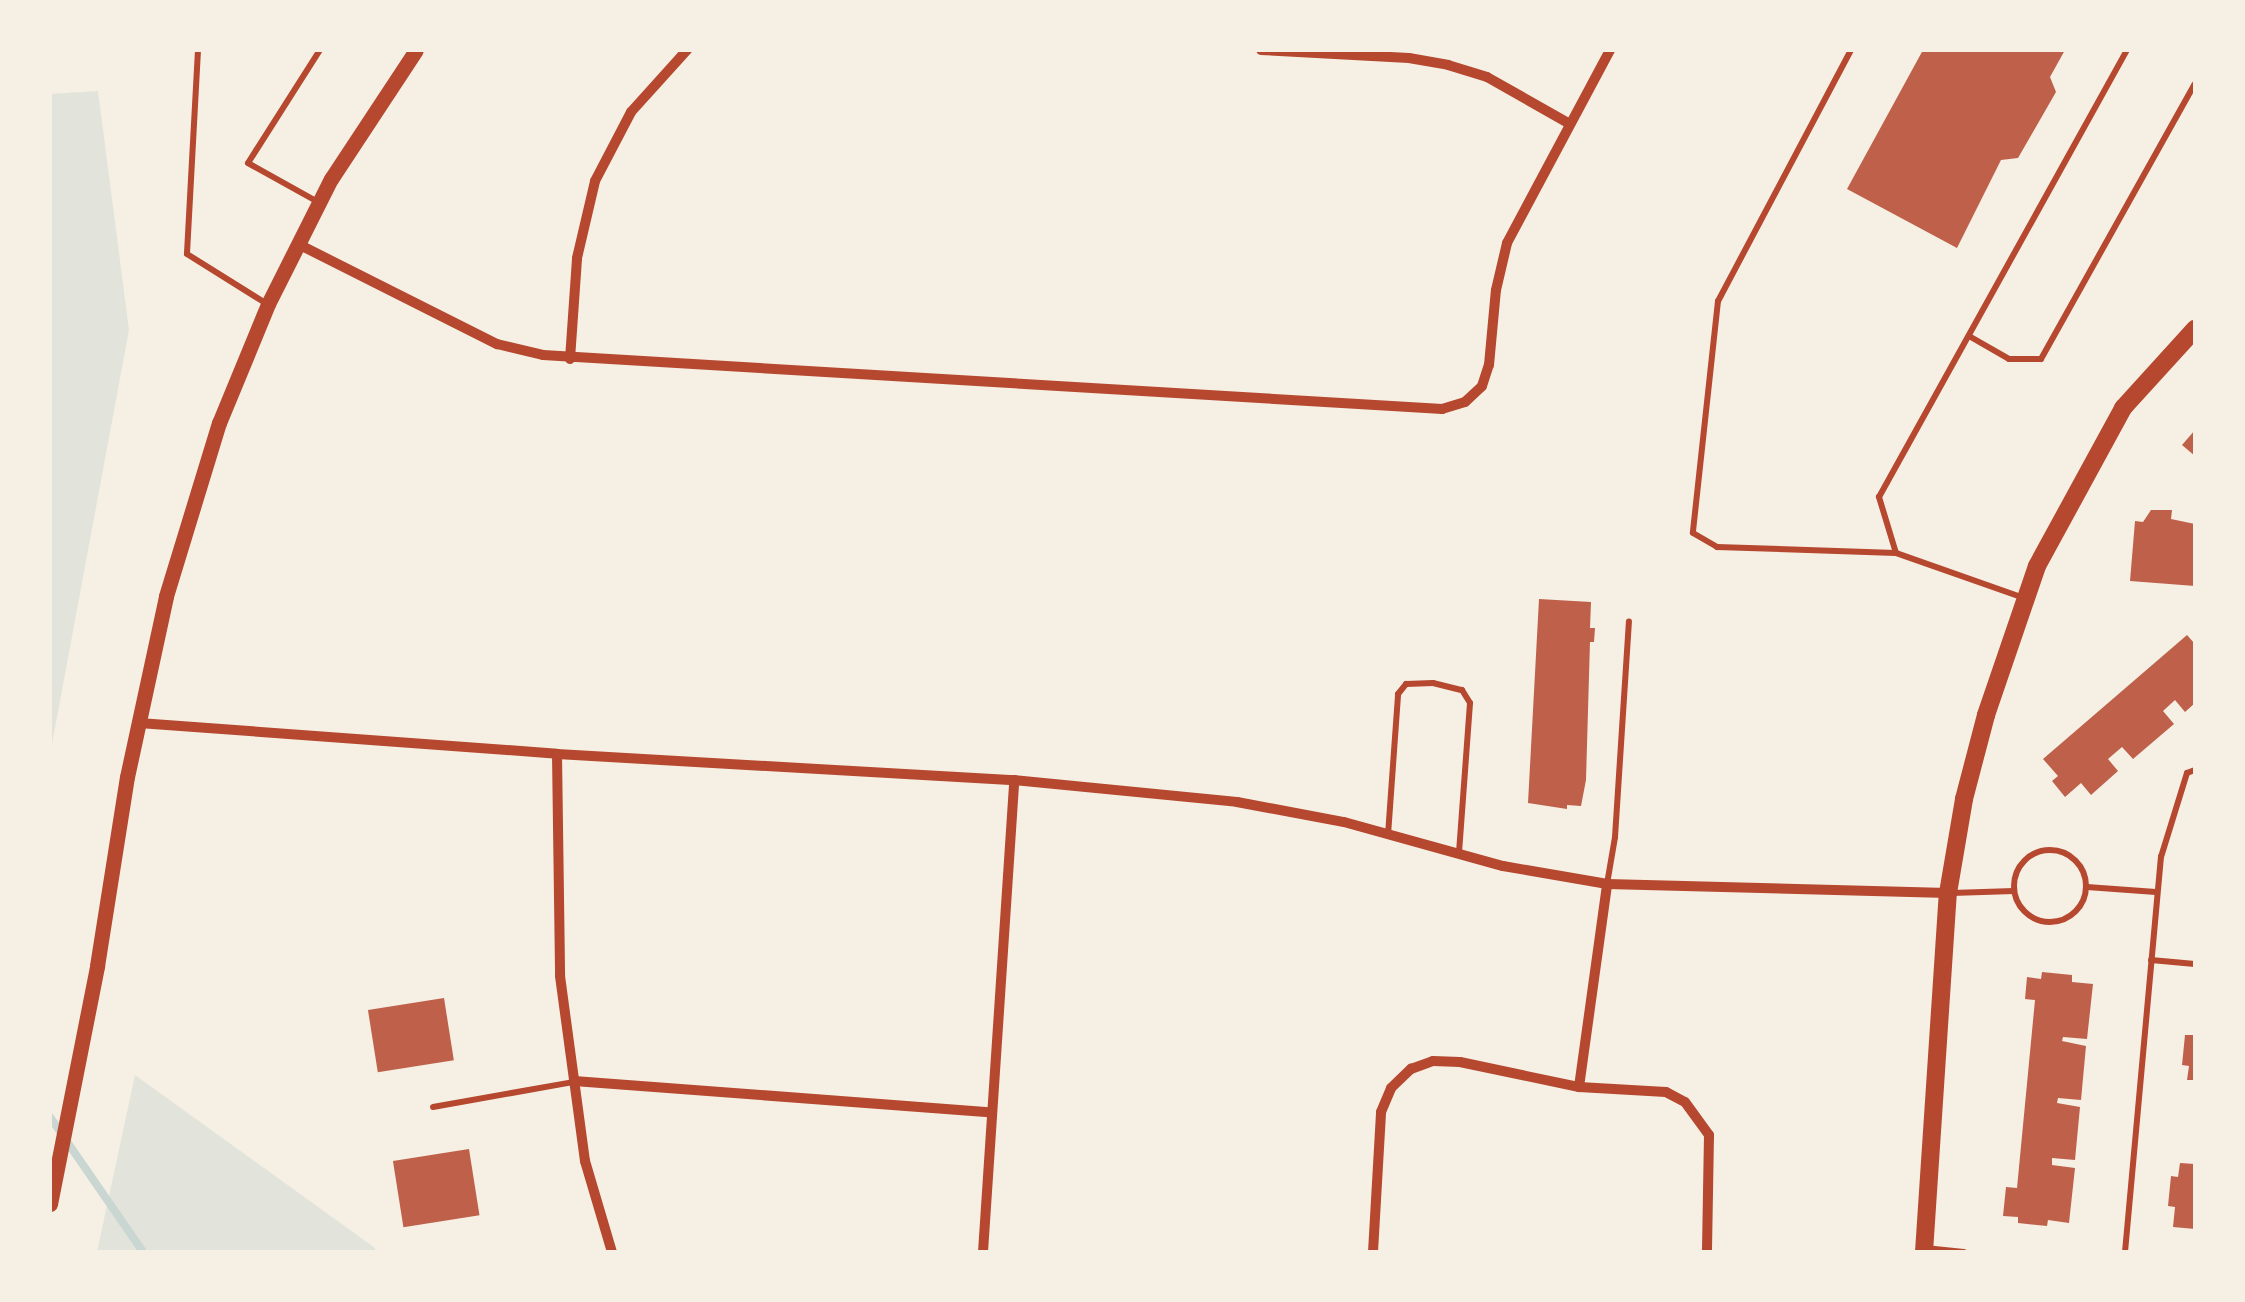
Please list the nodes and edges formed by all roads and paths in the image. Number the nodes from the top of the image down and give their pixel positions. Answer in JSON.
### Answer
{"nodes":[{"id":1,"x":198,"y":50,"type":"edge"},
{"id":2,"x":320,"y":50,"type":"edge"},
{"id":3,"x":416,"y":50,"type":"edge"},
{"id":4,"x":687,"y":50,"type":"edge"},
{"id":5,"x":1261,"y":50,"type":"edge"},
{"id":6,"x":1610,"y":50,"type":"edge"},
{"id":7,"x":1851,"y":50,"type":"edge"},
{"id":8,"x":2127,"y":50,"type":"edge"},
{"id":9,"x":2195,"y":84,"type":"edge"},
{"id":10,"x":1570,"y":124,"type":"junction"},
{"id":11,"x":319,"y":202,"type":"junction"},
{"id":12,"x":298,"y":244,"type":"junction"},
{"id":13,"x":268,"y":304,"type":"junction"},
{"id":14,"x":2195,"y":329,"type":"edge"},
{"id":15,"x":1969,"y":336,"type":"junction"},
{"id":16,"x":570,"y":359,"type":"junction"},
{"id":17,"x":1896,"y":553,"type":"junction"},
{"id":18,"x":2025,"y":599,"type":"junction"},
{"id":19,"x":1629,"y":621,"type":"dead end"},
{"id":20,"x":139,"y":722,"type":"junction"},
{"id":21,"x":557,"y":754,"type":"junction"},
{"id":22,"x":2195,"y":770,"type":"edge"},
{"id":23,"x":1014,"y":780,"type":"junction"},
{"id":24,"x":1388,"y":835,"type":"junction"},
{"id":25,"x":1459,"y":855,"type":"junction"},
{"id":26,"x":1607,"y":884,"type":"junction"},
{"id":27,"x":2087,"y":887,"type":"junction"},
{"id":28,"x":2014,"y":891,"type":"junction"},
{"id":29,"x":2156,"y":892,"type":"junction"},
{"id":30,"x":1948,"y":893,"type":"junction"},
{"id":31,"x":2150,"y":960,"type":"junction"},
{"id":32,"x":2195,"y":964,"type":"edge"},
{"id":33,"x":574,"y":1082,"type":"junction"},
{"id":34,"x":1580,"y":1086,"type":"junction"},
{"id":35,"x":433,"y":1106,"type":"dead end"},
{"id":36,"x":989,"y":1112,"type":"junction"},
{"id":37,"x":50,"y":1204,"type":"edge"},
{"id":38,"x":1924,"y":1250,"type":"edge"},
{"id":39,"x":612,"y":1252,"type":"edge"},
{"id":40,"x":983,"y":1252,"type":"edge"},
{"id":41,"x":1373,"y":1252,"type":"edge"},
{"id":42,"x":1708,"y":1252,"type":"edge"},
{"id":43,"x":1964,"y":1252,"type":"edge"},
{"id":44,"x":2126,"y":1252,"type":"edge"}],
"edges":[{"from":1,"to":13,"type":"lane"},
{"from":2,"to":11,"type":"lane"},
{"from":3,"to":11,"type":"street"},
{"from":4,"to":16,"type":"street"},
{"from":5,"to":10,"type":"street"},
{"from":6,"to":10,"type":"street"},
{"from":7,"to":17,"type":"lane"},
{"from":8,"to":15,"type":"lane"},
{"from":9,"to":15,"type":"lane"},
{"from":10,"to":16,"type":"street"},
{"from":11,"to":12,"type":"street"},
{"from":12,"to":13,"type":"street"},
{"from":12,"to":16,"type":"street"},
{"from":13,"to":20,"type":"street"},
{"from":14,"to":18,"type":"main road"},
{"from":15,"to":17,"type":"lane"},
{"from":17,"to":18,"type":"lane"},
{"from":18,"to":30,"type":"main road"},
{"from":19,"to":26,"type":"lane"},
{"from":20,"to":21,"type":"street"},
{"from":20,"to":37,"type":"street"},
{"from":21,"to":23,"type":"street"},
{"from":21,"to":33,"type":"street"},
{"from":22,"to":29,"type":"lane"},
{"from":23,"to":24,"type":"street"},
{"from":23,"to":36,"type":"street"},
{"from":24,"to":25,"type":"street"},
{"from":24,"to":25,"type":"lane"},
{"from":25,"to":26,"type":"street"},
{"from":26,"to":30,"type":"street"},
{"from":26,"to":34,"type":"street"},
{"from":27,"to":28,"type":"lane"},
{"from":27,"to":28,"type":"lane"},
{"from":27,"to":29,"type":"lane"},
{"from":28,"to":30,"type":"lane"},
{"from":29,"to":31,"type":"lane"},
{"from":30,"to":38,"type":"main road"},
{"from":31,"to":32,"type":"lane"},
{"from":31,"to":44,"type":"lane"},
{"from":33,"to":35,"type":"lane"},
{"from":33,"to":36,"type":"street"},
{"from":33,"to":39,"type":"street"},
{"from":34,"to":41,"type":"street"},
{"from":34,"to":42,"type":"street"},
{"from":36,"to":40,"type":"street"},
{"from":38,"to":43,"type":"lane"}]}
